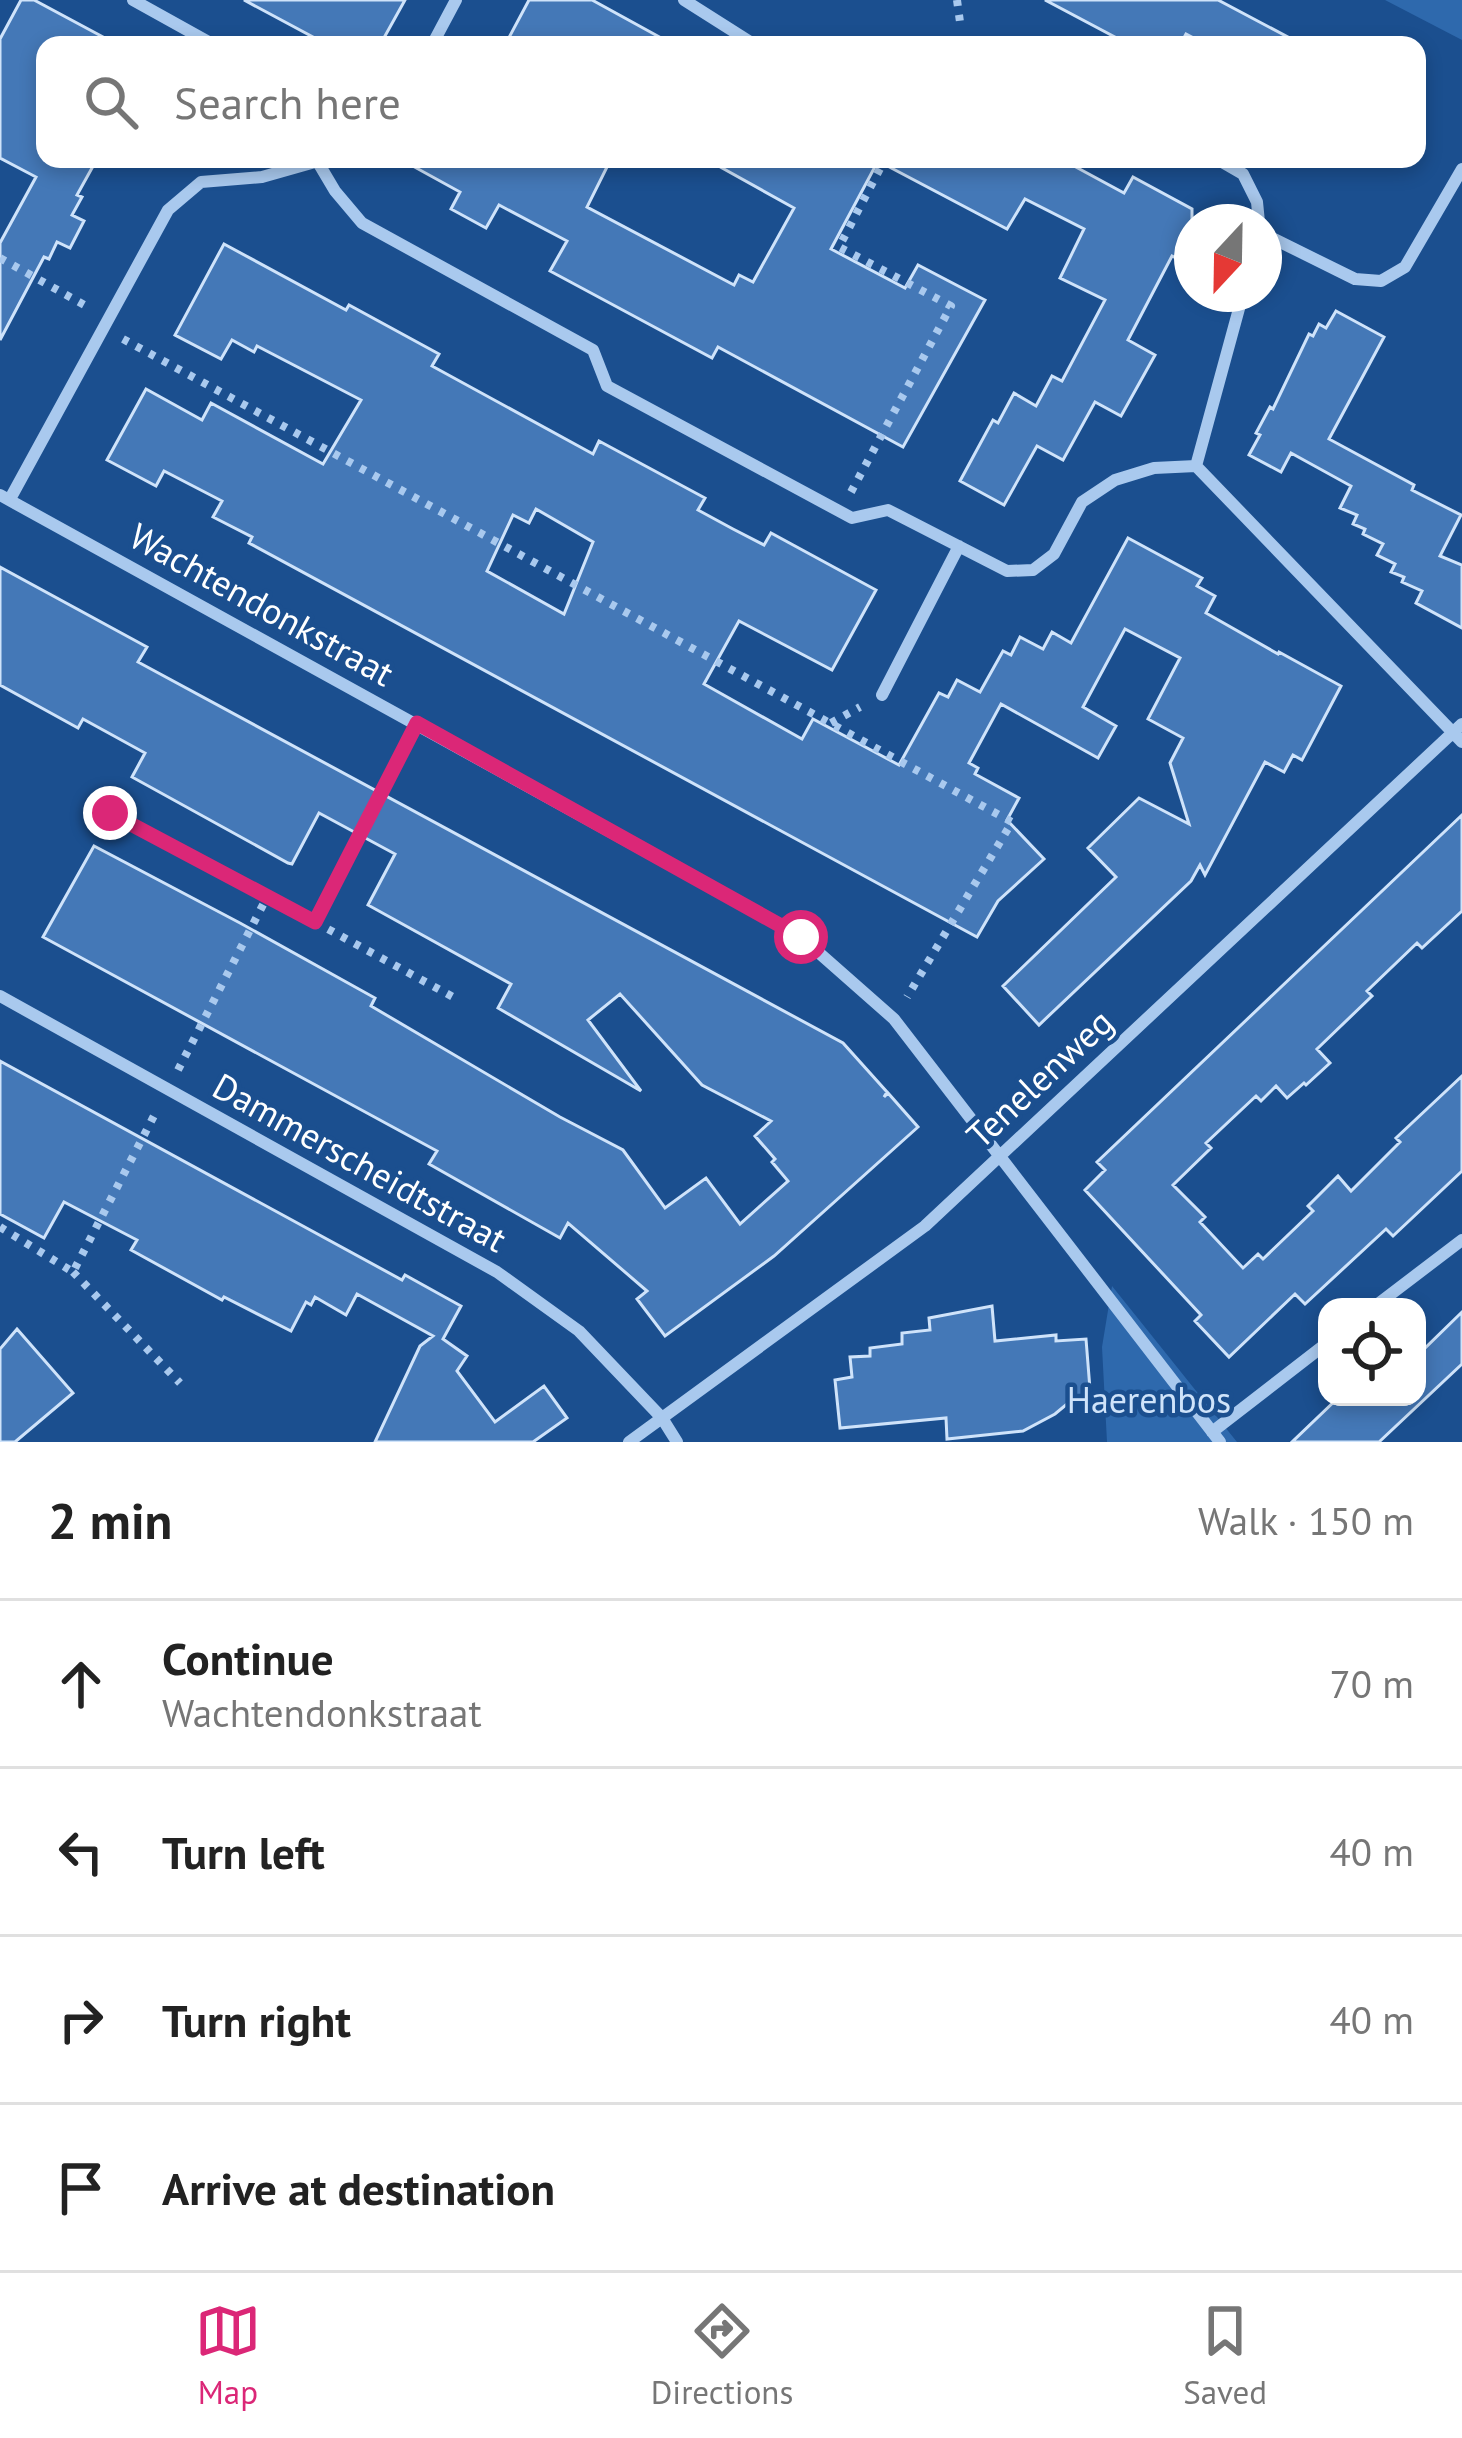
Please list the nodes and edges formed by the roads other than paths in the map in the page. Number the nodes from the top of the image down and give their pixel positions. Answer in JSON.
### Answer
{"nodes":[{"id":1,"x":133,"y":0,"type":"edge"},
{"id":2,"x":456,"y":0,"type":"edge"},
{"id":3,"x":684,"y":0,"type":"edge"},
{"id":4,"x":198,"y":36,"type":"edge"},
{"id":5,"x":437,"y":36,"type":"edge"},
{"id":6,"x":741,"y":36,"type":"edge"},
{"id":7,"x":292,"y":168,"type":"edge"},
{"id":8,"x":323,"y":168,"type":"edge"},
{"id":9,"x":1232,"y":168,"type":"edge"},
{"id":10,"x":1462,"y":169,"type":"edge"},
{"id":11,"x":1257,"y":204,"type":"edge"},
{"id":12,"x":1282,"y":243,"type":"edge"},
{"id":13,"x":1238,"y":312,"type":"edge"},
{"id":14,"x":1196,"y":466,"type":"junction"},
{"id":15,"x":5,"y":497,"type":"edge"},
{"id":16,"x":959,"y":546,"type":"junction"},
{"id":17,"x":882,"y":695,"type":"dead end"},
{"id":18,"x":1459,"y":733,"type":"edge"},
{"id":19,"x":0,"y":996,"type":"edge"},
{"id":20,"x":1000,"y":1155,"type":"junction"},
{"id":21,"x":1462,"y":1240,"type":"edge"},
{"id":22,"x":1386,"y":1298,"type":"edge"},
{"id":23,"x":1318,"y":1351,"type":"edge"},
{"id":24,"x":662,"y":1418,"type":"junction"},
{"id":25,"x":1216,"y":1437,"type":"edge"},
{"id":26,"x":629,"y":1442,"type":"edge"},
{"id":27,"x":677,"y":1442,"type":"edge"}],
"edges":[{"from":1,"to":4,"type":"street"},
{"from":2,"to":5,"type":"street"},
{"from":3,"to":6,"type":"street"},
{"from":7,"to":15,"type":"street"},
{"from":8,"to":16,"type":"street"},
{"from":9,"to":11,"type":"street"},
{"from":10,"to":12,"type":"street"},
{"from":13,"to":14,"type":"street"},
{"from":14,"to":16,"type":"street"},
{"from":14,"to":18,"type":"street"},
{"from":15,"to":20,"type":"street","name":"Wachtendonkstraat"},
{"from":16,"to":17,"type":"street"},
{"from":18,"to":20,"type":"street","name":"Tenelenweg"},
{"from":19,"to":24,"type":"street","name":"Dammerscheidtstraat"},
{"from":20,"to":24,"type":"street","name":"Tenelenweg"},
{"from":20,"to":25,"type":"street","name":"Wachtendonkstraat"},
{"from":21,"to":22,"type":"street"},
{"from":23,"to":25,"type":"street"},
{"from":24,"to":26,"type":"street","name":"Tenelenweg"},
{"from":24,"to":27,"type":"street","name":"Dammerscheidtstraat"}]}
